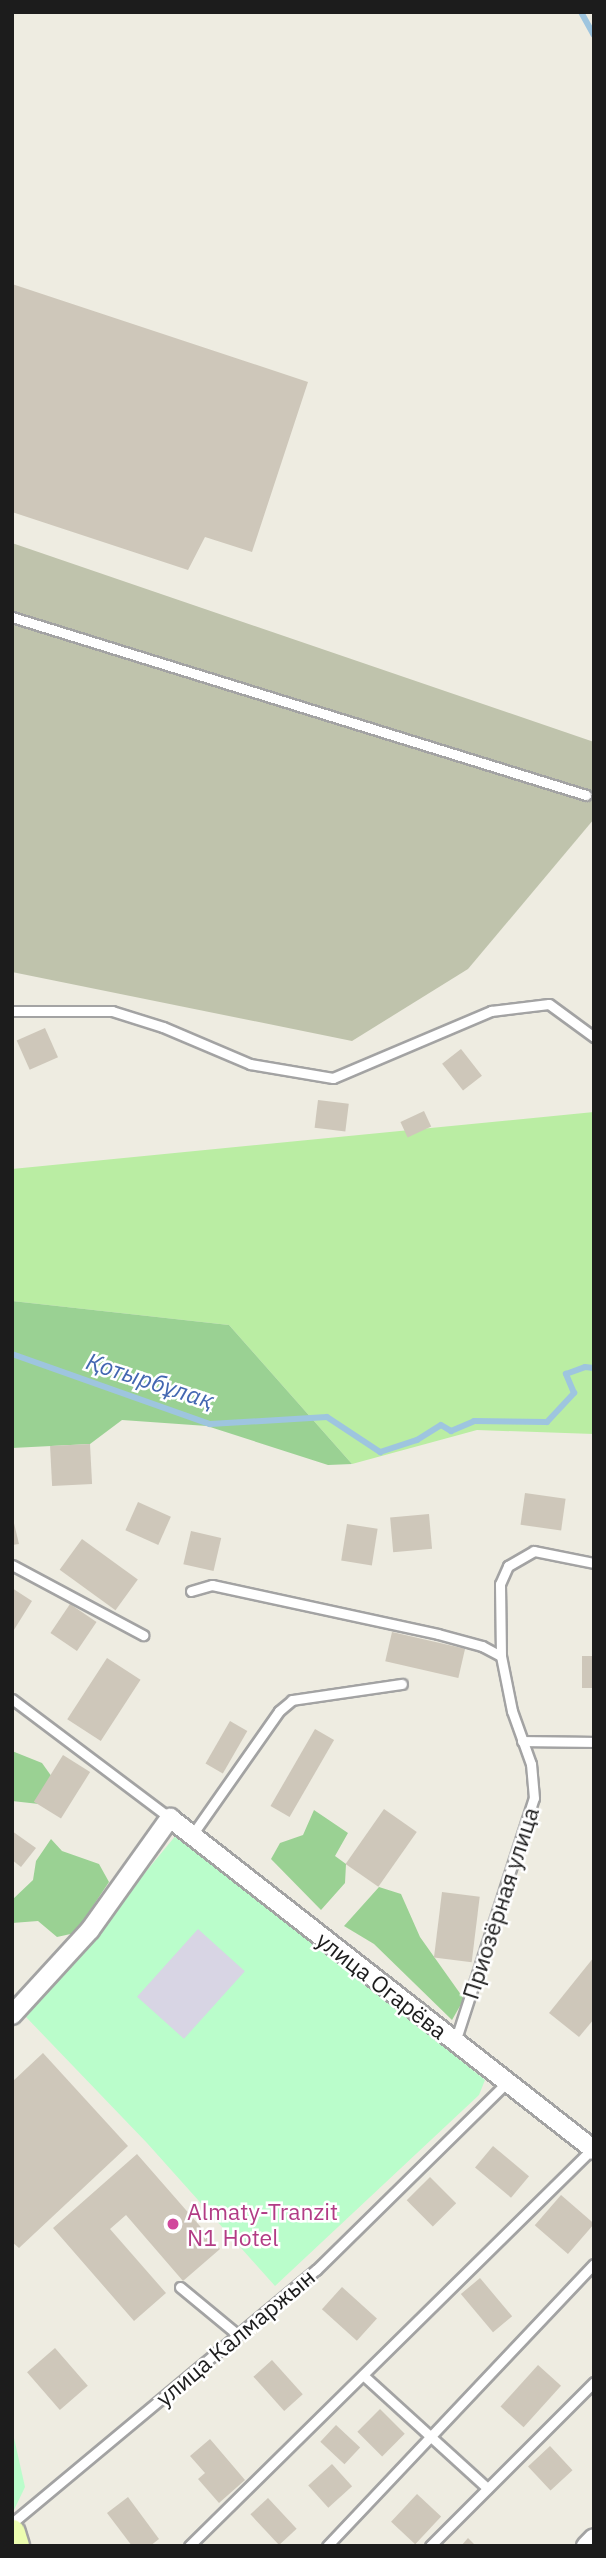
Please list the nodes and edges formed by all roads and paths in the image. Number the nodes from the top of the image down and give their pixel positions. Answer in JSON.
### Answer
{"nodes":[{"id":1,"x":12,"y":617,"type":"edge"},
{"id":2,"x":586,"y":795,"type":"dead end"},
{"id":3,"x":12,"y":1012,"type":"edge"},
{"id":4,"x":594,"y":1037,"type":"edge"},
{"id":5,"x":594,"y":1563,"type":"edge"},
{"id":6,"x":12,"y":1565,"type":"edge"},
{"id":7,"x":191,"y":1591,"type":"dead end"},
{"id":8,"x":143,"y":1635,"type":"dead end"},
{"id":9,"x":501,"y":1656,"type":"junction"},
{"id":10,"x":402,"y":1684,"type":"dead end"},
{"id":11,"x":12,"y":1699,"type":"edge"},
{"id":12,"x":522,"y":1741,"type":"junction"},
{"id":13,"x":594,"y":1742,"type":"edge"},
{"id":14,"x":170,"y":1818,"type":"junction"},
{"id":15,"x":192,"y":1835,"type":"junction"},
{"id":16,"x":12,"y":2015,"type":"edge"},
{"id":17,"x":455,"y":2042,"type":"junction"},
{"id":18,"x":507,"y":2082,"type":"junction"},
{"id":19,"x":593,"y":2150,"type":"edge"},
{"id":20,"x":594,"y":2264,"type":"edge"},
{"id":21,"x":180,"y":2287,"type":"dead end"},
{"id":22,"x":239,"y":2335,"type":"junction"},
{"id":23,"x":363,"y":2375,"type":"junction"},
{"id":24,"x":594,"y":2382,"type":"edge"},
{"id":25,"x":429,"y":2437,"type":"junction"},
{"id":26,"x":487,"y":2488,"type":"junction"},
{"id":27,"x":12,"y":2522,"type":"edge"},
{"id":28,"x":12,"y":2533,"type":"edge"},
{"id":29,"x":594,"y":2538,"type":"edge"},
{"id":30,"x":16,"y":2546,"type":"edge"},
{"id":31,"x":189,"y":2546,"type":"edge"},
{"id":32,"x":327,"y":2546,"type":"edge"},
{"id":33,"x":430,"y":2546,"type":"edge"},
{"id":34,"x":586,"y":2546,"type":"edge"}],
"edges":[{"from":1,"to":2,"type":"lane"},
{"from":3,"to":4,"type":"lane"},
{"from":5,"to":9,"type":"lane","name":"Приозёрная улица"},
{"from":6,"to":8,"type":"lane"},
{"from":7,"to":9,"type":"lane"},
{"from":9,"to":12,"type":"lane","name":"Приозёрная улица"},
{"from":10,"to":15,"type":"lane"},
{"from":11,"to":14,"type":"lane"},
{"from":12,"to":13,"type":"lane"},
{"from":12,"to":17,"type":"lane","name":"Приозёрная улица"},
{"from":14,"to":15,"type":"street","name":"улица Огарёва"},
{"from":14,"to":16,"type":"street"},
{"from":15,"to":17,"type":"street","name":"улица Огарёва"},
{"from":17,"to":18,"type":"street","name":"улица Огарёва"},
{"from":18,"to":19,"type":"street","name":"улица Огарёва"},
{"from":18,"to":22,"type":"lane","name":"улица Калмаржын"},
{"from":19,"to":23,"type":"lane"},
{"from":20,"to":25,"type":"lane"},
{"from":21,"to":22,"type":"lane"},
{"from":22,"to":27,"type":"lane","name":"улица Калмаржын"},
{"from":23,"to":25,"type":"lane"},
{"from":23,"to":31,"type":"lane"},
{"from":24,"to":26,"type":"lane"},
{"from":25,"to":26,"type":"lane"},
{"from":25,"to":32,"type":"lane"},
{"from":26,"to":33,"type":"lane"},
{"from":28,"to":30,"type":"main road"},
{"from":29,"to":34,"type":"street"}]}
